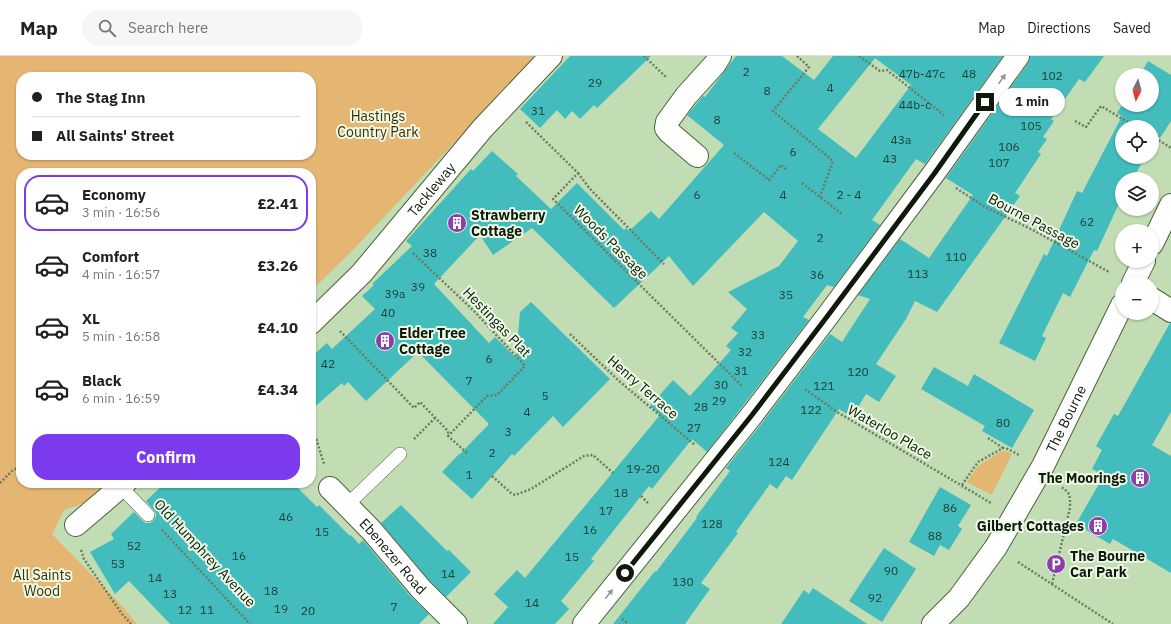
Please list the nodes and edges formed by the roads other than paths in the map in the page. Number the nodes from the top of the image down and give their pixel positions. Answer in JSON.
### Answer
{"nodes":[{"id":1,"x":551,"y":56,"type":"edge"},
{"id":2,"x":720,"y":56,"type":"edge"},
{"id":3,"x":1018,"y":56,"type":"edge"},
{"id":4,"x":697,"y":156,"type":"dead end"},
{"id":5,"x":1171,"y":205,"type":"edge"},
{"id":6,"x":1159,"y":230,"type":"edge"},
{"id":7,"x":1136,"y":268,"type":"edge"},
{"id":8,"x":1126,"y":276,"type":"edge"},
{"id":9,"x":1159,"y":304,"type":"edge"},
{"id":10,"x":1171,"y":312,"type":"edge"},
{"id":11,"x":317,"y":317,"type":"edge"},
{"id":12,"x":1115,"y":319,"type":"edge"},
{"id":13,"x":400,"y":454,"type":"road end"},
{"id":14,"x":119,"y":488,"type":"edge"},
{"id":15,"x":126,"y":488,"type":"edge"},
{"id":16,"x":330,"y":488,"type":"road end"},
{"id":17,"x":347,"y":505,"type":"junction"},
{"id":18,"x":148,"y":515,"type":"road end"},
{"id":19,"x":76,"y":525,"type":"road end"},
{"id":20,"x":456,"y":624,"type":"edge"},
{"id":21,"x":584,"y":624,"type":"edge"},
{"id":22,"x":933,"y":624,"type":"edge"}],
"edges":[{"from":1,"to":11,"type":"main road","name":"Tackleway"},
{"from":2,"to":4,"type":"main road"},
{"from":21,"to":3,"type":"main road","one_way":true},
{"from":5,"to":6,"type":"main road"},
{"from":7,"to":8,"type":"main road"},
{"from":9,"to":10,"type":"main road"},
{"from":12,"to":22,"type":"main road","name":"The Bourne"},
{"from":13,"to":17,"type":"lane"},
{"from":14,"to":19,"type":"main road"},
{"from":15,"to":18,"type":"lane","name":"Old Humphrey Avenue"},
{"from":16,"to":17,"type":"main road","name":"Ebenezer Road"},
{"from":17,"to":20,"type":"main road","name":"Ebenezer Road"}]}
